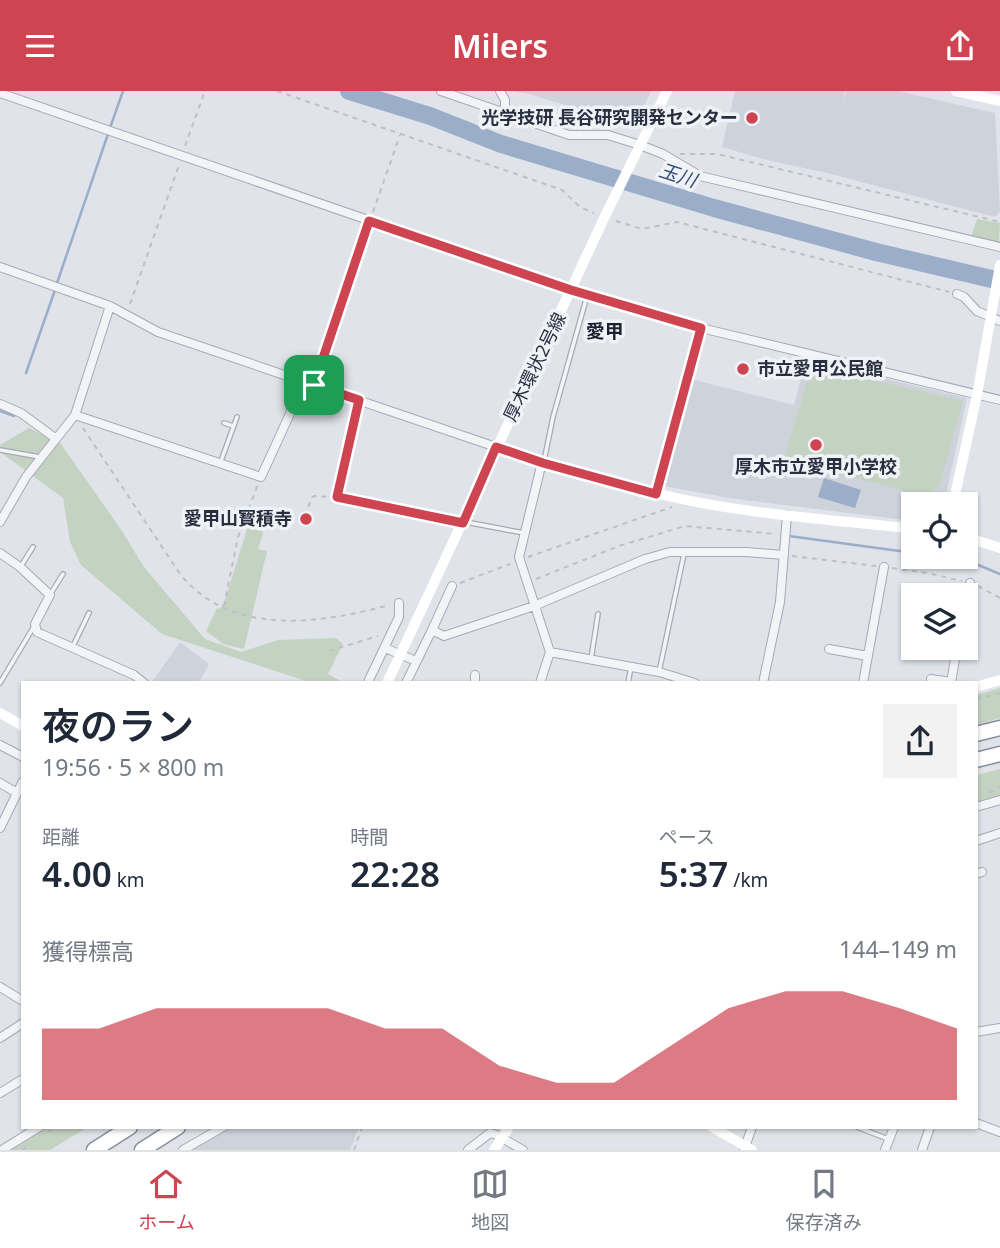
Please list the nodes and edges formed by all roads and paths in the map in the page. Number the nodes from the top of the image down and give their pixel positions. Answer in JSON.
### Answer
{"nodes":[{"id":1,"x":205,"y":91,"type":"edge"},
{"id":2,"x":441,"y":91,"type":"edge"},
{"id":3,"x":500,"y":91,"type":"edge"},
{"id":4,"x":667,"y":91,"type":"edge"},
{"id":5,"x":956,"y":91,"type":"edge"},
{"id":6,"x":0,"y":93,"type":"edge"},
{"id":7,"x":1000,"y":101,"type":"edge"},
{"id":8,"x":505,"y":113,"type":"junction"},
{"id":9,"x":400,"y":134,"type":"dead end"},
{"id":10,"x":640,"y":147,"type":"junction"},
{"id":11,"x":663,"y":154,"type":"junction"},
{"id":12,"x":182,"y":157,"type":"junction"},
{"id":13,"x":369,"y":221,"type":"junction"},
{"id":14,"x":1000,"y":222,"type":"edge"},
{"id":15,"x":1000,"y":247,"type":"edge"},
{"id":16,"x":1000,"y":265,"type":"edge"},
{"id":17,"x":0,"y":267,"type":"edge"},
{"id":18,"x":571,"y":290,"type":"junction"},
{"id":19,"x":957,"y":294,"type":"dead end"},
{"id":20,"x":587,"y":295,"type":"junction"},
{"id":21,"x":110,"y":306,"type":"junction"},
{"id":22,"x":126,"y":314,"type":"junction"},
{"id":23,"x":994,"y":318,"type":"edge"},
{"id":24,"x":701,"y":328,"type":"junction"},
{"id":25,"x":310,"y":383,"type":"junction"},
{"id":26,"x":977,"y":395,"type":"junction"},
{"id":27,"x":359,"y":400,"type":"junction"},
{"id":28,"x":1000,"y":400,"type":"edge"},
{"id":29,"x":0,"y":404,"type":"edge"},
{"id":30,"x":75,"y":415,"type":"junction"},
{"id":31,"x":237,"y":417,"type":"dead end"},
{"id":32,"x":224,"y":423,"type":"dead end"},
{"id":33,"x":233,"y":426,"type":"junction"},
{"id":34,"x":55,"y":438,"type":"junction"},
{"id":35,"x":496,"y":447,"type":"junction"},
{"id":36,"x":0,"y":450,"type":"edge"},
{"id":37,"x":40,"y":457,"type":"junction"},
{"id":38,"x":220,"y":463,"type":"junction"},
{"id":39,"x":542,"y":463,"type":"junction"},
{"id":40,"x":261,"y":477,"type":"junction"},
{"id":41,"x":956,"y":492,"type":"edge"},
{"id":42,"x":656,"y":494,"type":"junction"},
{"id":43,"x":337,"y":497,"type":"junction"},
{"id":44,"x":687,"y":499,"type":"junction"},
{"id":45,"x":787,"y":515,"type":"junction"},
{"id":46,"x":0,"y":522,"type":"edge"},
{"id":47,"x":463,"y":523,"type":"junction"},
{"id":48,"x":303,"y":526,"type":"dead end"},
{"id":49,"x":901,"y":528,"type":"edge"},
{"id":50,"x":524,"y":533,"type":"junction"},
{"id":51,"x":781,"y":535,"type":"dead end"},
{"id":52,"x":978,"y":541,"type":"edge"},
{"id":53,"x":33,"y":547,"type":"dead end"},
{"id":54,"x":1000,"y":548,"type":"edge"},
{"id":55,"x":685,"y":552,"type":"junction"},
{"id":56,"x":0,"y":553,"type":"edge"},
{"id":57,"x":783,"y":555,"type":"junction"},
{"id":58,"x":521,"y":560,"type":"junction"},
{"id":59,"x":20,"y":567,"type":"junction"},
{"id":60,"x":884,"y":567,"type":"dead end"},
{"id":61,"x":63,"y":575,"type":"dead end"},
{"id":62,"x":528,"y":582,"type":"dead end"},
{"id":63,"x":452,"y":586,"type":"joint"},
{"id":64,"x":50,"y":595,"type":"junction"},
{"id":65,"x":398,"y":603,"type":"joint"},
{"id":66,"x":534,"y":606,"type":"junction"},
{"id":67,"x":223,"y":607,"type":"junction"},
{"id":68,"x":89,"y":613,"type":"dead end"},
{"id":69,"x":598,"y":614,"type":"dead end"},
{"id":70,"x":34,"y":627,"type":"junction"},
{"id":71,"x":432,"y":630,"type":"junction"},
{"id":72,"x":392,"y":632,"type":"junction"},
{"id":73,"x":72,"y":647,"type":"junction"},
{"id":74,"x":385,"y":648,"type":"junction"},
{"id":75,"x":829,"y":649,"type":"dead end"},
{"id":76,"x":329,"y":651,"type":"dead end"},
{"id":77,"x":550,"y":652,"type":"junction"},
{"id":78,"x":868,"y":656,"type":"junction"},
{"id":79,"x":591,"y":659,"type":"junction"},
{"id":80,"x":955,"y":660,"type":"edge"},
{"id":81,"x":416,"y":661,"type":"junction"},
{"id":82,"x":631,"y":667,"type":"junction"},
{"id":83,"x":659,"y":673,"type":"junction"},
{"id":84,"x":931,"y":678,"type":"dead end"},
{"id":85,"x":1000,"y":680,"type":"edge"},
{"id":86,"x":142,"y":681,"type":"edge"},
{"id":87,"x":368,"y":681,"type":"edge"},
{"id":88,"x":388,"y":681,"type":"edge"},
{"id":89,"x":407,"y":681,"type":"edge"},
{"id":90,"x":541,"y":681,"type":"edge"},
{"id":91,"x":628,"y":681,"type":"edge"},
{"id":92,"x":689,"y":681,"type":"edge"},
{"id":93,"x":763,"y":681,"type":"edge"},
{"id":94,"x":863,"y":681,"type":"edge"},
{"id":95,"x":946,"y":681,"type":"edge"},
{"id":96,"x":951,"y":681,"type":"edge"},
{"id":97,"x":0,"y":683,"type":"edge"},
{"id":98,"x":978,"y":686,"type":"edge"},
{"id":99,"x":1000,"y":693,"type":"edge"},
{"id":100,"x":978,"y":698,"type":"edge"},
{"id":101,"x":0,"y":713,"type":"edge"},
{"id":102,"x":21,"y":725,"type":"edge"},
{"id":103,"x":1000,"y":728,"type":"edge"},
{"id":104,"x":978,"y":734,"type":"edge"},
{"id":105,"x":0,"y":745,"type":"edge"},
{"id":106,"x":1000,"y":754,"type":"edge"},
{"id":107,"x":21,"y":756,"type":"edge"},
{"id":108,"x":978,"y":760,"type":"edge"},
{"id":109,"x":0,"y":783,"type":"edge"},
{"id":110,"x":21,"y":785,"type":"edge"},
{"id":111,"x":1000,"y":787,"type":"edge"},
{"id":112,"x":17,"y":793,"type":"junction"},
{"id":113,"x":983,"y":795,"type":"dead end"},
{"id":114,"x":1000,"y":800,"type":"edge"},
{"id":115,"x":978,"y":806,"type":"edge"},
{"id":116,"x":0,"y":828,"type":"edge"},
{"id":117,"x":1000,"y":833,"type":"edge"},
{"id":118,"x":978,"y":840,"type":"edge"},
{"id":119,"x":0,"y":987,"type":"edge"},
{"id":120,"x":21,"y":1000,"type":"edge"},
{"id":121,"x":21,"y":1024,"type":"edge"},
{"id":122,"x":1000,"y":1028,"type":"edge"},
{"id":123,"x":978,"y":1032,"type":"edge"},
{"id":124,"x":0,"y":1038,"type":"edge"},
{"id":125,"x":21,"y":1080,"type":"edge"},
{"id":126,"x":0,"y":1093,"type":"edge"},
{"id":127,"x":978,"y":1124,"type":"edge"},
{"id":128,"x":36,"y":1129,"type":"edge"},
{"id":129,"x":127,"y":1129,"type":"edge"},
{"id":130,"x":175,"y":1129,"type":"edge"},
{"id":131,"x":220,"y":1129,"type":"edge"},
{"id":132,"x":361,"y":1129,"type":"edge"},
{"id":133,"x":715,"y":1129,"type":"edge"},
{"id":134,"x":752,"y":1129,"type":"edge"},
{"id":135,"x":863,"y":1129,"type":"edge"},
{"id":136,"x":893,"y":1129,"type":"edge"},
{"id":137,"x":929,"y":1129,"type":"edge"},
{"id":138,"x":1000,"y":1132,"type":"edge"},
{"id":139,"x":505,"y":1134,"type":"edge"},
{"id":140,"x":889,"y":1139,"type":"junction"},
{"id":141,"x":747,"y":1149,"type":"edge"},
{"id":142,"x":2,"y":1150,"type":"edge"},
{"id":143,"x":94,"y":1150,"type":"edge"},
{"id":144,"x":142,"y":1150,"type":"edge"},
{"id":145,"x":183,"y":1150,"type":"edge"},
{"id":146,"x":354,"y":1150,"type":"edge"},
{"id":147,"x":468,"y":1150,"type":"edge"},
{"id":148,"x":494,"y":1150,"type":"edge"},
{"id":149,"x":523,"y":1150,"type":"edge"},
{"id":150,"x":885,"y":1150,"type":"edge"},
{"id":151,"x":922,"y":1150,"type":"edge"}],
"edges":[{"from":1,"to":12,"type":"path"},
{"from":2,"to":8,"type":"street"},
{"from":3,"to":8,"type":"street"},
{"from":4,"to":10,"type":"street","name":"厚木環状2号線"},
{"from":5,"to":7,"type":"street"},
{"from":6,"to":12,"type":"street"},
{"from":8,"to":10,"type":"street"},
{"from":9,"to":13,"type":"path"},
{"from":10,"to":11,"type":"street"},
{"from":10,"to":18,"type":"street","name":"厚木環状2号線"},
{"from":11,"to":14,"type":"path"},
{"from":11,"to":15,"type":"street"},
{"from":12,"to":13,"type":"street"},
{"from":12,"to":22,"type":"path"},
{"from":13,"to":18,"type":"street"},
{"from":13,"to":25,"type":"path"},
{"from":16,"to":23,"type":"street"},
{"from":17,"to":21,"type":"street"},
{"from":18,"to":20,"type":"street"},
{"from":18,"to":35,"type":"street","name":"厚木環状2号線"},
{"from":19,"to":23,"type":"street"},
{"from":20,"to":24,"type":"street"},
{"from":20,"to":39,"type":"lane"},
{"from":21,"to":22,"type":"street"},
{"from":21,"to":30,"type":"street"},
{"from":22,"to":25,"type":"street"},
{"from":23,"to":26,"type":"street"},
{"from":24,"to":26,"type":"street"},
{"from":24,"to":42,"type":"street"},
{"from":25,"to":27,"type":"street"},
{"from":25,"to":40,"type":"street"},
{"from":26,"to":28,"type":"street"},
{"from":26,"to":41,"type":"street"},
{"from":27,"to":35,"type":"street"},
{"from":27,"to":43,"type":"street"},
{"from":29,"to":34,"type":"street"},
{"from":30,"to":34,"type":"street"},
{"from":30,"to":38,"type":"street"},
{"from":30,"to":67,"type":"path"},
{"from":31,"to":33,"type":"lane"},
{"from":32,"to":33,"type":"lane"},
{"from":33,"to":38,"type":"lane"},
{"from":34,"to":37,"type":"street"},
{"from":35,"to":39,"type":"street"},
{"from":35,"to":47,"type":"street","name":"厚木環状2号線"},
{"from":36,"to":37,"type":"lane"},
{"from":37,"to":46,"type":"street"},
{"from":38,"to":40,"type":"street"},
{"from":39,"to":42,"type":"street"},
{"from":39,"to":50,"type":"street"},
{"from":40,"to":67,"type":"path"},
{"from":42,"to":44,"type":"street"},
{"from":43,"to":47,"type":"lane"},
{"from":43,"to":48,"type":"path"},
{"from":44,"to":45,"type":"street"},
{"from":44,"to":58,"type":"path"},
{"from":45,"to":49,"type":"street"},
{"from":45,"to":57,"type":"street"},
{"from":47,"to":50,"type":"lane"},
{"from":47,"to":88,"type":"street","name":"厚木環状2号線","bridge":true},
{"from":50,"to":58,"type":"street"},
{"from":51,"to":62,"type":"path"},
{"from":52,"to":54,"type":"street"},
{"from":53,"to":59,"type":"lane"},
{"from":55,"to":57,"type":"street"},
{"from":55,"to":66,"type":"street"},
{"from":55,"to":83,"type":"lane"},
{"from":56,"to":59,"type":"street"},
{"from":57,"to":93,"type":"street"},
{"from":58,"to":63,"type":"path"},
{"from":58,"to":66,"type":"street"},
{"from":59,"to":64,"type":"street"},
{"from":60,"to":78,"type":"street"},
{"from":61,"to":64,"type":"lane"},
{"from":63,"to":71,"type":"street"},
{"from":64,"to":70,"type":"street"},
{"from":65,"to":67,"type":"path"},
{"from":65,"to":72,"type":"street"},
{"from":66,"to":71,"type":"street"},
{"from":66,"to":77,"type":"street"},
{"from":68,"to":73,"type":"lane"},
{"from":69,"to":79,"type":"lane"},
{"from":70,"to":73,"type":"street"},
{"from":70,"to":97,"type":"lane"},
{"from":71,"to":81,"type":"street"},
{"from":72,"to":74,"type":"street"},
{"from":72,"to":76,"type":"path"},
{"from":73,"to":86,"type":"street"},
{"from":74,"to":81,"type":"street"},
{"from":74,"to":87,"type":"street"},
{"from":75,"to":78,"type":"street"},
{"from":77,"to":79,"type":"street"},
{"from":77,"to":90,"type":"street"},
{"from":78,"to":94,"type":"street"},
{"from":79,"to":82,"type":"street"},
{"from":80,"to":96,"type":"street"},
{"from":81,"to":89,"type":"street"},
{"from":82,"to":83,"type":"street"},
{"from":82,"to":91,"type":"lane"},
{"from":83,"to":92,"type":"street"},
{"from":84,"to":95,"type":"street"},
{"from":85,"to":98,"type":"street"},
{"from":99,"to":100,"type":"path"},
{"from":101,"to":102,"type":"street"},
{"from":103,"to":104,"type":"highway"},
{"from":105,"to":107,"type":"street"},
{"from":106,"to":108,"type":"highway"},
{"from":109,"to":112,"type":"street"},
{"from":110,"to":112,"type":"street"},
{"from":111,"to":113,"type":"path"},
{"from":112,"to":116,"type":"street"},
{"from":114,"to":115,"type":"street"},
{"from":117,"to":118,"type":"street"},
{"from":119,"to":120,"type":"street"},
{"from":121,"to":124,"type":"street"},
{"from":122,"to":123,"type":"street"},
{"from":125,"to":126,"type":"street"},
{"from":127,"to":138,"type":"street"},
{"from":128,"to":142,"type":"street"},
{"from":129,"to":143,"type":"highway"},
{"from":130,"to":144,"type":"highway"},
{"from":131,"to":145,"type":"street"},
{"from":132,"to":146,"type":"path"},
{"from":133,"to":141,"type":"street"},
{"from":134,"to":141,"type":"street"},
{"from":135,"to":140,"type":"lane"},
{"from":136,"to":140,"type":"street"},
{"from":137,"to":151,"type":"street"},
{"from":139,"to":147,"type":"street"},
{"from":139,"to":148,"type":"street"},
{"from":139,"to":149,"type":"street"},
{"from":140,"to":150,"type":"street"}]}
